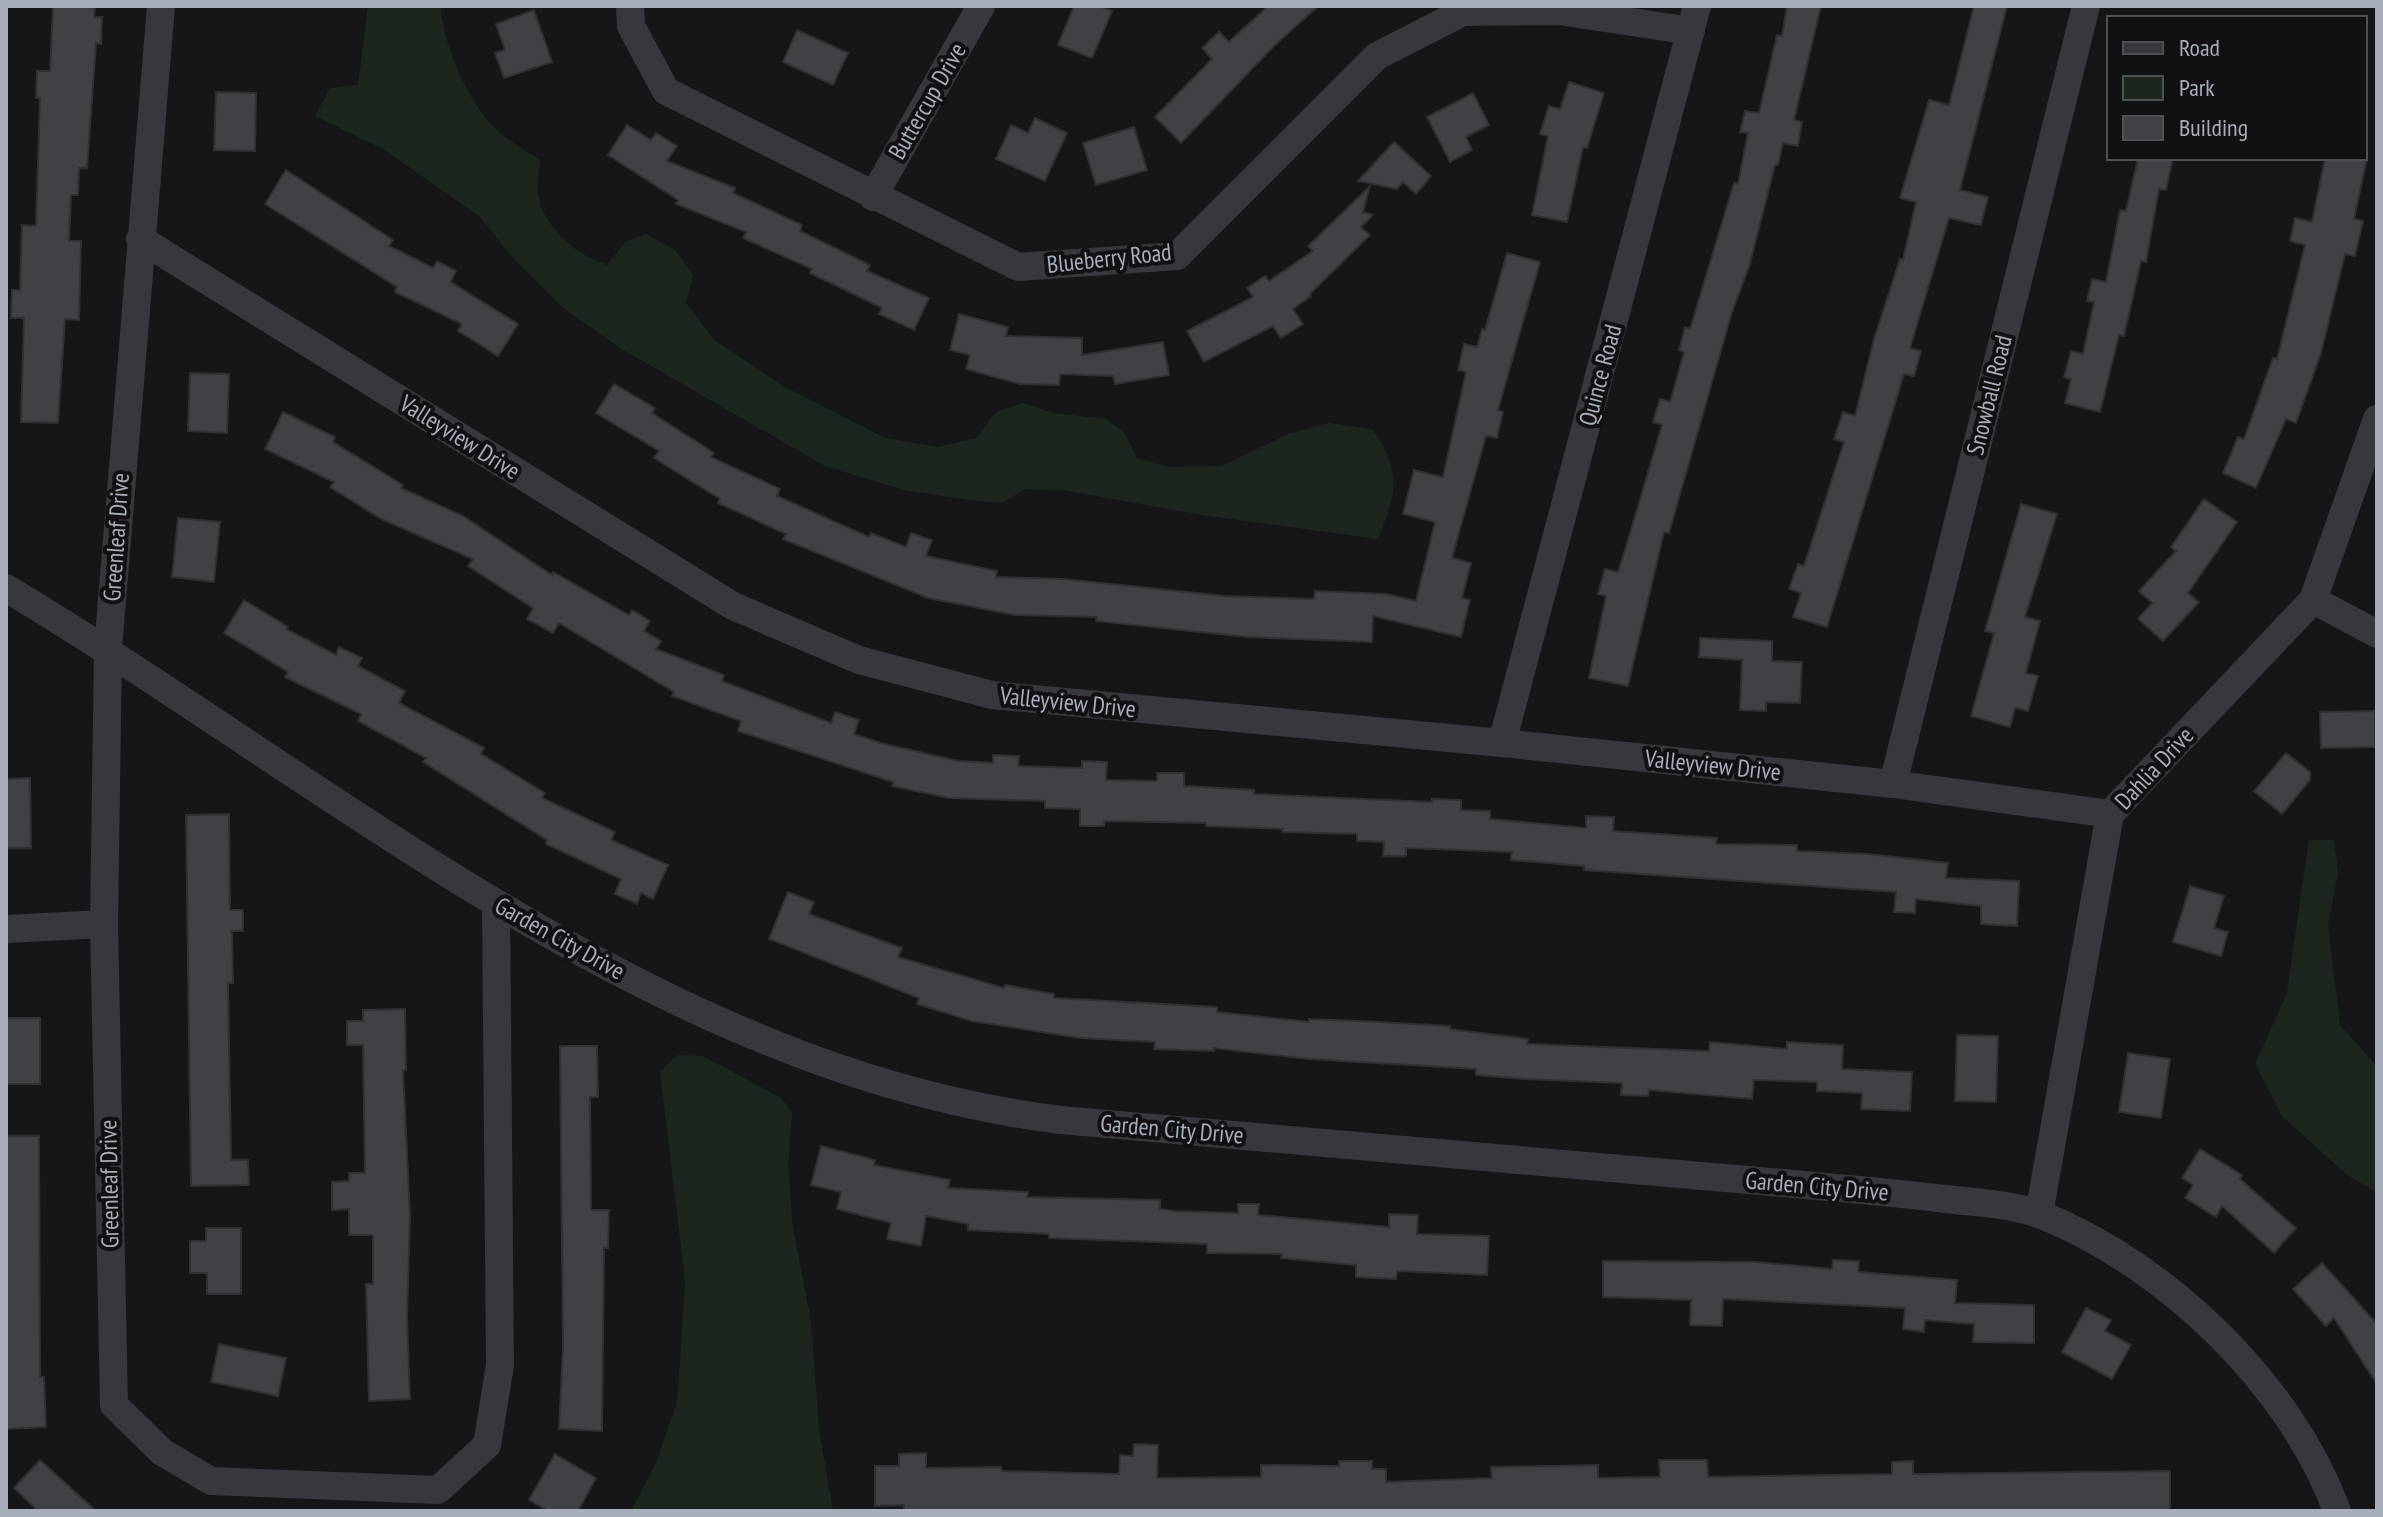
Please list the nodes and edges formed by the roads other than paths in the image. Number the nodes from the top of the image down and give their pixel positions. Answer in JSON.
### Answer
{"nodes":[{"id":1,"x":161,"y":6,"type":"edge"},
{"id":2,"x":630,"y":6,"type":"edge"},
{"id":3,"x":981,"y":6,"type":"edge"},
{"id":4,"x":2086,"y":6,"type":"edge"},
{"id":5,"x":1694,"y":19,"type":"edge"},
{"id":6,"x":873,"y":197,"type":"junction"},
{"id":7,"x":140,"y":239,"type":"junction"},
{"id":8,"x":2377,"y":419,"type":"edge"},
{"id":9,"x":6,"y":588,"type":"edge"},
{"id":10,"x":2313,"y":600,"type":"junction"},
{"id":11,"x":2377,"y":634,"type":"edge"},
{"id":12,"x":108,"y":649,"type":"junction"},
{"id":13,"x":1502,"y":743,"type":"junction"},
{"id":14,"x":1893,"y":784,"type":"junction"},
{"id":15,"x":2110,"y":814,"type":"junction"},
{"id":16,"x":496,"y":905,"type":"junction"},
{"id":17,"x":104,"y":924,"type":"junction"},
{"id":18,"x":6,"y":929,"type":"edge"},
{"id":19,"x":2039,"y":1214,"type":"junction"},
{"id":20,"x":2337,"y":1511,"type":"edge"}],
"edges":[{"from":1,"to":7,"type":"street","name":"Greenleaf Drive"},
{"from":2,"to":6,"type":"street","name":"Blueberry Road"},
{"from":3,"to":6,"type":"street","name":"Buttercup Drive"},
{"from":4,"to":14,"type":"street","name":"Snowball Road"},
{"from":5,"to":6,"type":"street","name":"Blueberry Road"},
{"from":5,"to":13,"type":"street","name":"Quince Road"},
{"from":7,"to":12,"type":"street","name":"Greenleaf Drive"},
{"from":7,"to":13,"type":"street","name":"Valleyview Drive"},
{"from":8,"to":10,"type":"street","name":"Dahlia Drive"},
{"from":9,"to":12,"type":"street","name":"Garden City Drive"},
{"from":10,"to":11,"type":"street"},
{"from":10,"to":15,"type":"street","name":"Dahlia Drive"},
{"from":12,"to":16,"type":"street","name":"Garden City Drive"},
{"from":12,"to":17,"type":"street","name":"Greenleaf Drive"},
{"from":13,"to":14,"type":"street","name":"Valleyview Drive"},
{"from":14,"to":15,"type":"street","name":"Valleyview Drive"},
{"from":15,"to":19,"type":"street","name":"Dahlia Drive"},
{"from":16,"to":17,"type":"street","name":"Greenleaf Drive"},
{"from":16,"to":19,"type":"street","name":"Garden City Drive"},
{"from":17,"to":18,"type":"street"},
{"from":19,"to":20,"type":"street","name":"Garden City Drive"}]}
